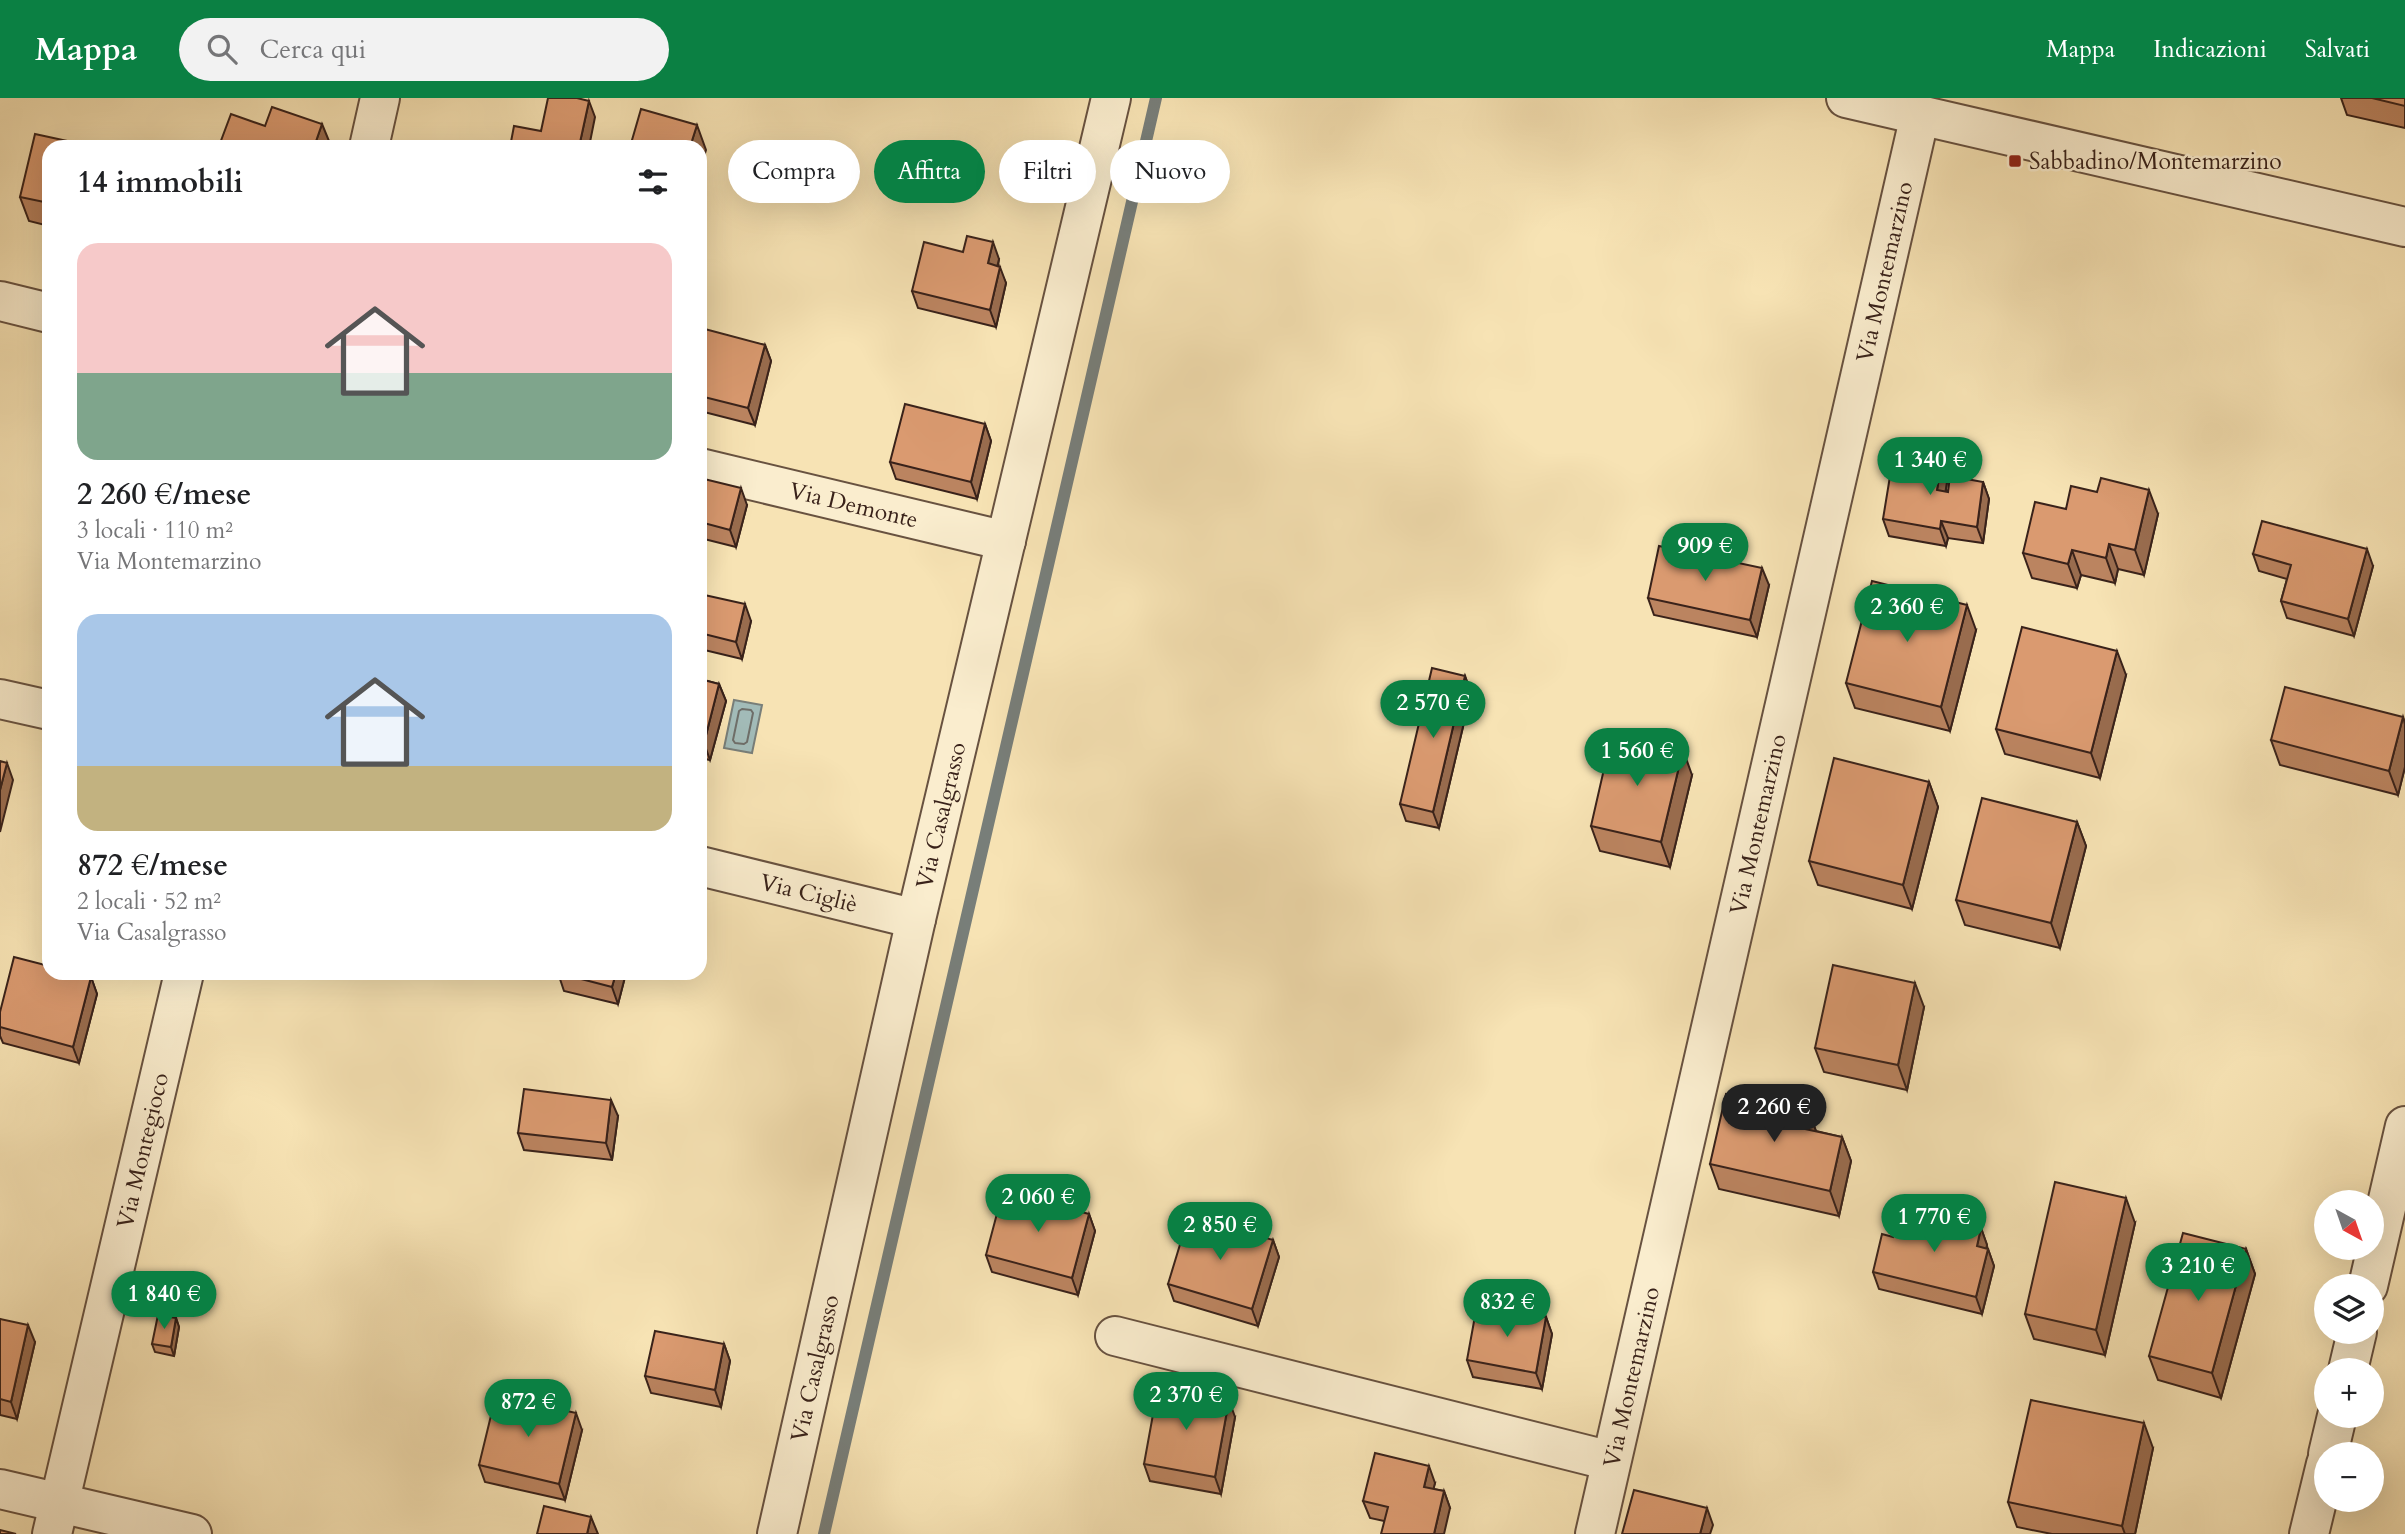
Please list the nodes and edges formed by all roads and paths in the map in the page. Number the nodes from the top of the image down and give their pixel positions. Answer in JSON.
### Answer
{"nodes":[{"id":1,"x":380,"y":98,"type":"edge"},
{"id":2,"x":1111,"y":98,"type":"edge"},
{"id":3,"x":1846,"y":98,"type":"edge"},
{"id":4,"x":1920,"y":115,"type":"junction"},
{"id":5,"x":371,"y":140,"type":"edge"},
{"id":6,"x":2405,"y":227,"type":"edge"},
{"id":7,"x":0,"y":301,"type":"edge"},
{"id":8,"x":42,"y":311,"type":"edge"},
{"id":9,"x":707,"y":470,"type":"edge"},
{"id":10,"x":1006,"y":541,"type":"junction"},
{"id":11,"x":0,"y":699,"type":"edge"},
{"id":12,"x":42,"y":708,"type":"edge"},
{"id":13,"x":707,"y":868,"type":"edge"},
{"id":14,"x":916,"y":919,"type":"junction"},
{"id":15,"x":182,"y":980,"type":"edge"},
{"id":16,"x":2405,"y":1126,"type":"edge"},
{"id":17,"x":2371,"y":1274,"type":"edge"},
{"id":18,"x":1115,"y":1336,"type":"dead end"},
{"id":19,"x":1611,"y":1461,"type":"junction"},
{"id":20,"x":0,"y":1489,"type":"edge"},
{"id":21,"x":2314,"y":1512,"type":"edge"},
{"id":22,"x":56,"y":1518,"type":"edge"},
{"id":23,"x":192,"y":1534,"type":"edge"},
{"id":24,"x":777,"y":1534,"type":"edge"},
{"id":25,"x":1595,"y":1534,"type":"edge"},
{"id":26,"x":2309,"y":1534,"type":"edge"}],
"edges":[{"from":1,"to":5,"type":"street"},
{"from":2,"to":10,"type":"street","name":"Via Casalgrasso"},
{"from":3,"to":4,"type":"street"},
{"from":4,"to":6,"type":"street"},
{"from":4,"to":19,"type":"street","name":"Via Montemarzino"},
{"from":7,"to":8,"type":"street"},
{"from":9,"to":10,"type":"street","name":"Via Demonte"},
{"from":10,"to":14,"type":"street","name":"Via Casalgrasso"},
{"from":11,"to":12,"type":"street"},
{"from":13,"to":14,"type":"street","name":"Via Cigliè"},
{"from":14,"to":24,"type":"street","name":"Via Casalgrasso"},
{"from":15,"to":22,"type":"street","name":"Via Montegioco"},
{"from":16,"to":17,"type":"street"},
{"from":18,"to":19,"type":"street"},
{"from":19,"to":25,"type":"street","name":"Via Montemarzino"},
{"from":20,"to":22,"type":"street"},
{"from":21,"to":26,"type":"street"},
{"from":22,"to":23,"type":"street"}]}
